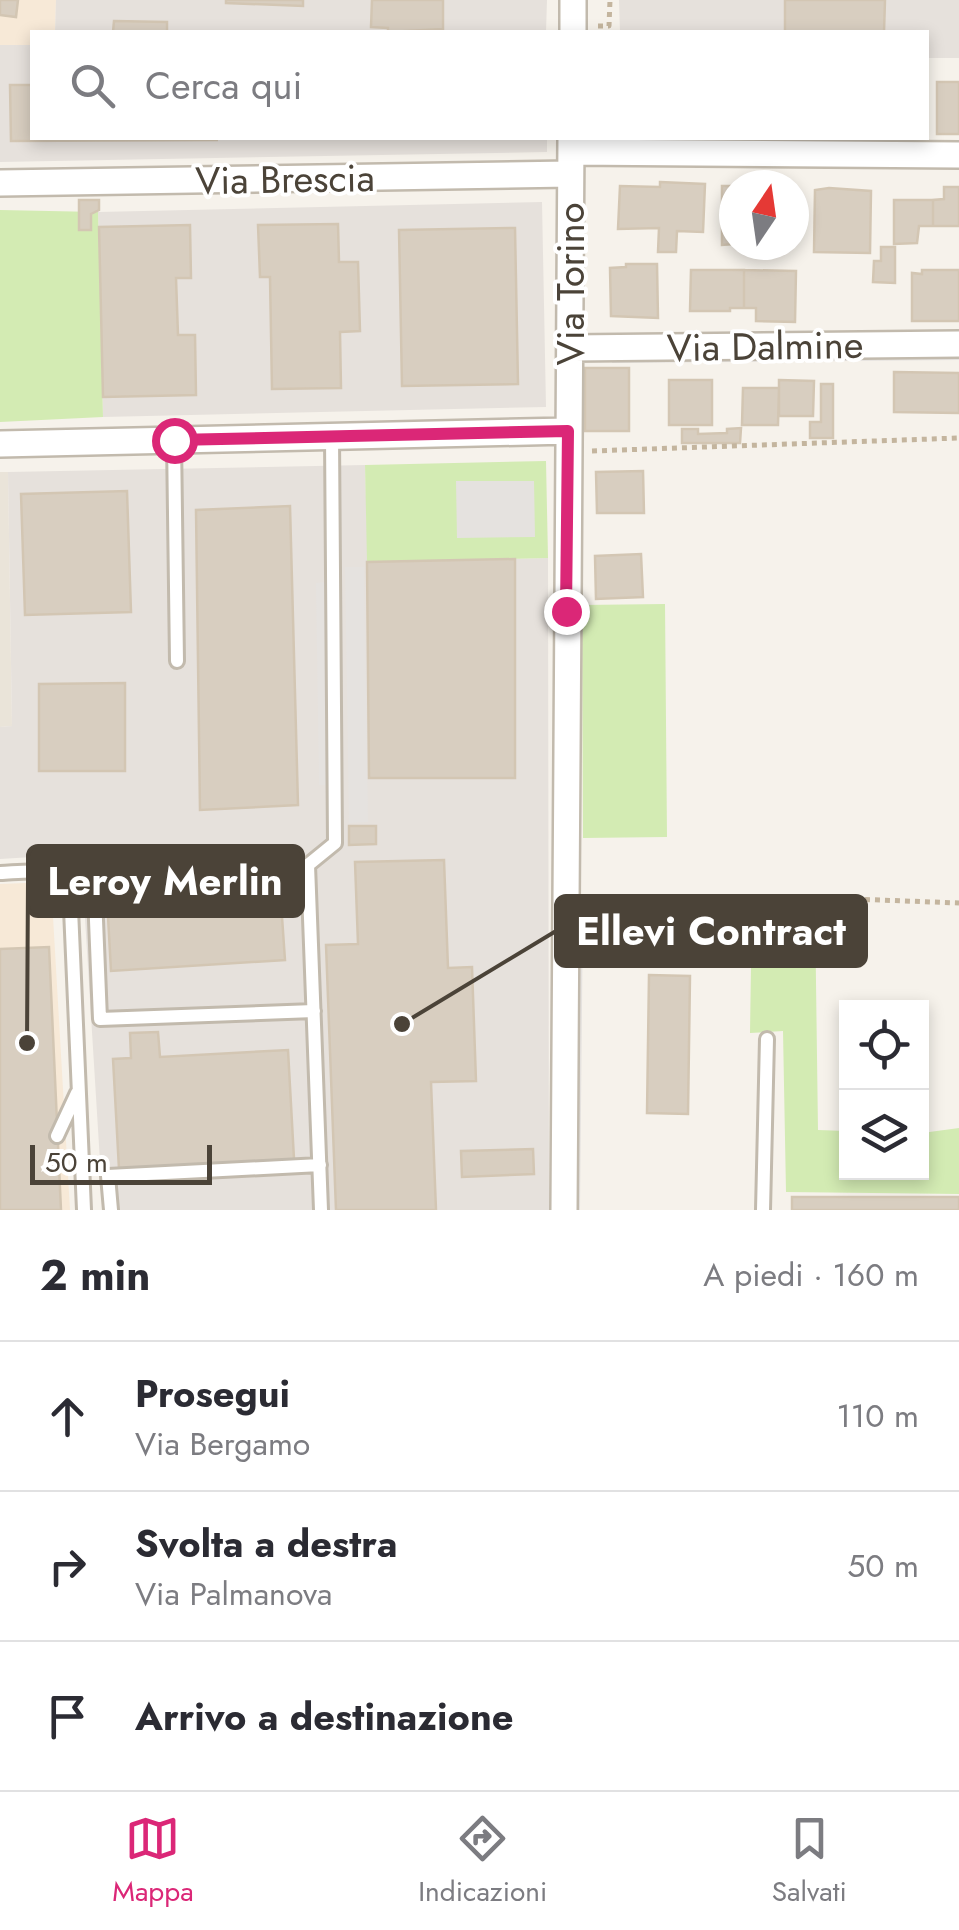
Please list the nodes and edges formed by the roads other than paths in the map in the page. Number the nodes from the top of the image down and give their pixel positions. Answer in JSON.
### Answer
{"nodes":[{"id":1,"x":573,"y":0,"type":"edge"},
{"id":2,"x":573,"y":30,"type":"edge"},
{"id":3,"x":571,"y":155,"type":"edge"},
{"id":4,"x":959,"y":155,"type":"edge"},
{"id":5,"x":0,"y":183,"type":"edge"},
{"id":6,"x":959,"y":344,"type":"edge"},
{"id":7,"x":571,"y":348,"type":"junction"},
{"id":8,"x":332,"y":437,"type":"junction"},
{"id":9,"x":174,"y":440,"type":"junction"},
{"id":10,"x":567,"y":442,"type":"junction"},
{"id":11,"x":0,"y":444,"type":"edge"},
{"id":12,"x":177,"y":661,"type":"dead end"},
{"id":13,"x":308,"y":865,"type":"junction"},
{"id":14,"x":0,"y":873,"type":"edge"},
{"id":15,"x":314,"y":1011,"type":"junction"},
{"id":16,"x":767,"y":1038,"type":"dead end"},
{"id":17,"x":79,"y":1089,"type":"junction"},
{"id":18,"x":58,"y":1136,"type":"dead end"},
{"id":19,"x":320,"y":1165,"type":"junction"},
{"id":20,"x":84,"y":1210,"type":"edge"},
{"id":21,"x":110,"y":1210,"type":"edge"},
{"id":22,"x":321,"y":1210,"type":"edge"},
{"id":23,"x":564,"y":1210,"type":"edge"},
{"id":24,"x":763,"y":1210,"type":"edge"}],
"edges":[{"from":1,"to":2,"type":"street"},
{"from":3,"to":4,"type":"street","name":"Via Brescia"},
{"from":3,"to":5,"type":"street","name":"Via Brescia"},
{"from":3,"to":7,"type":"street","name":"Via Torino"},
{"from":6,"to":7,"type":"street","name":"Via Dalmine"},
{"from":7,"to":10,"type":"street","name":"Via Torino"},
{"from":8,"to":9,"type":"street"},
{"from":8,"to":10,"type":"street"},
{"from":8,"to":13,"type":"lane"},
{"from":9,"to":11,"type":"street"},
{"from":9,"to":12,"type":"lane"},
{"from":10,"to":23,"type":"street","name":"Via Torino"},
{"from":13,"to":15,"type":"lane"},
{"from":13,"to":15,"type":"lane"},
{"from":14,"to":17,"type":"lane"},
{"from":15,"to":19,"type":"lane"},
{"from":16,"to":24,"type":"lane"},
{"from":17,"to":18,"type":"lane"},
{"from":17,"to":20,"type":"lane"},
{"from":19,"to":21,"type":"lane"},
{"from":19,"to":22,"type":"lane"}]}
